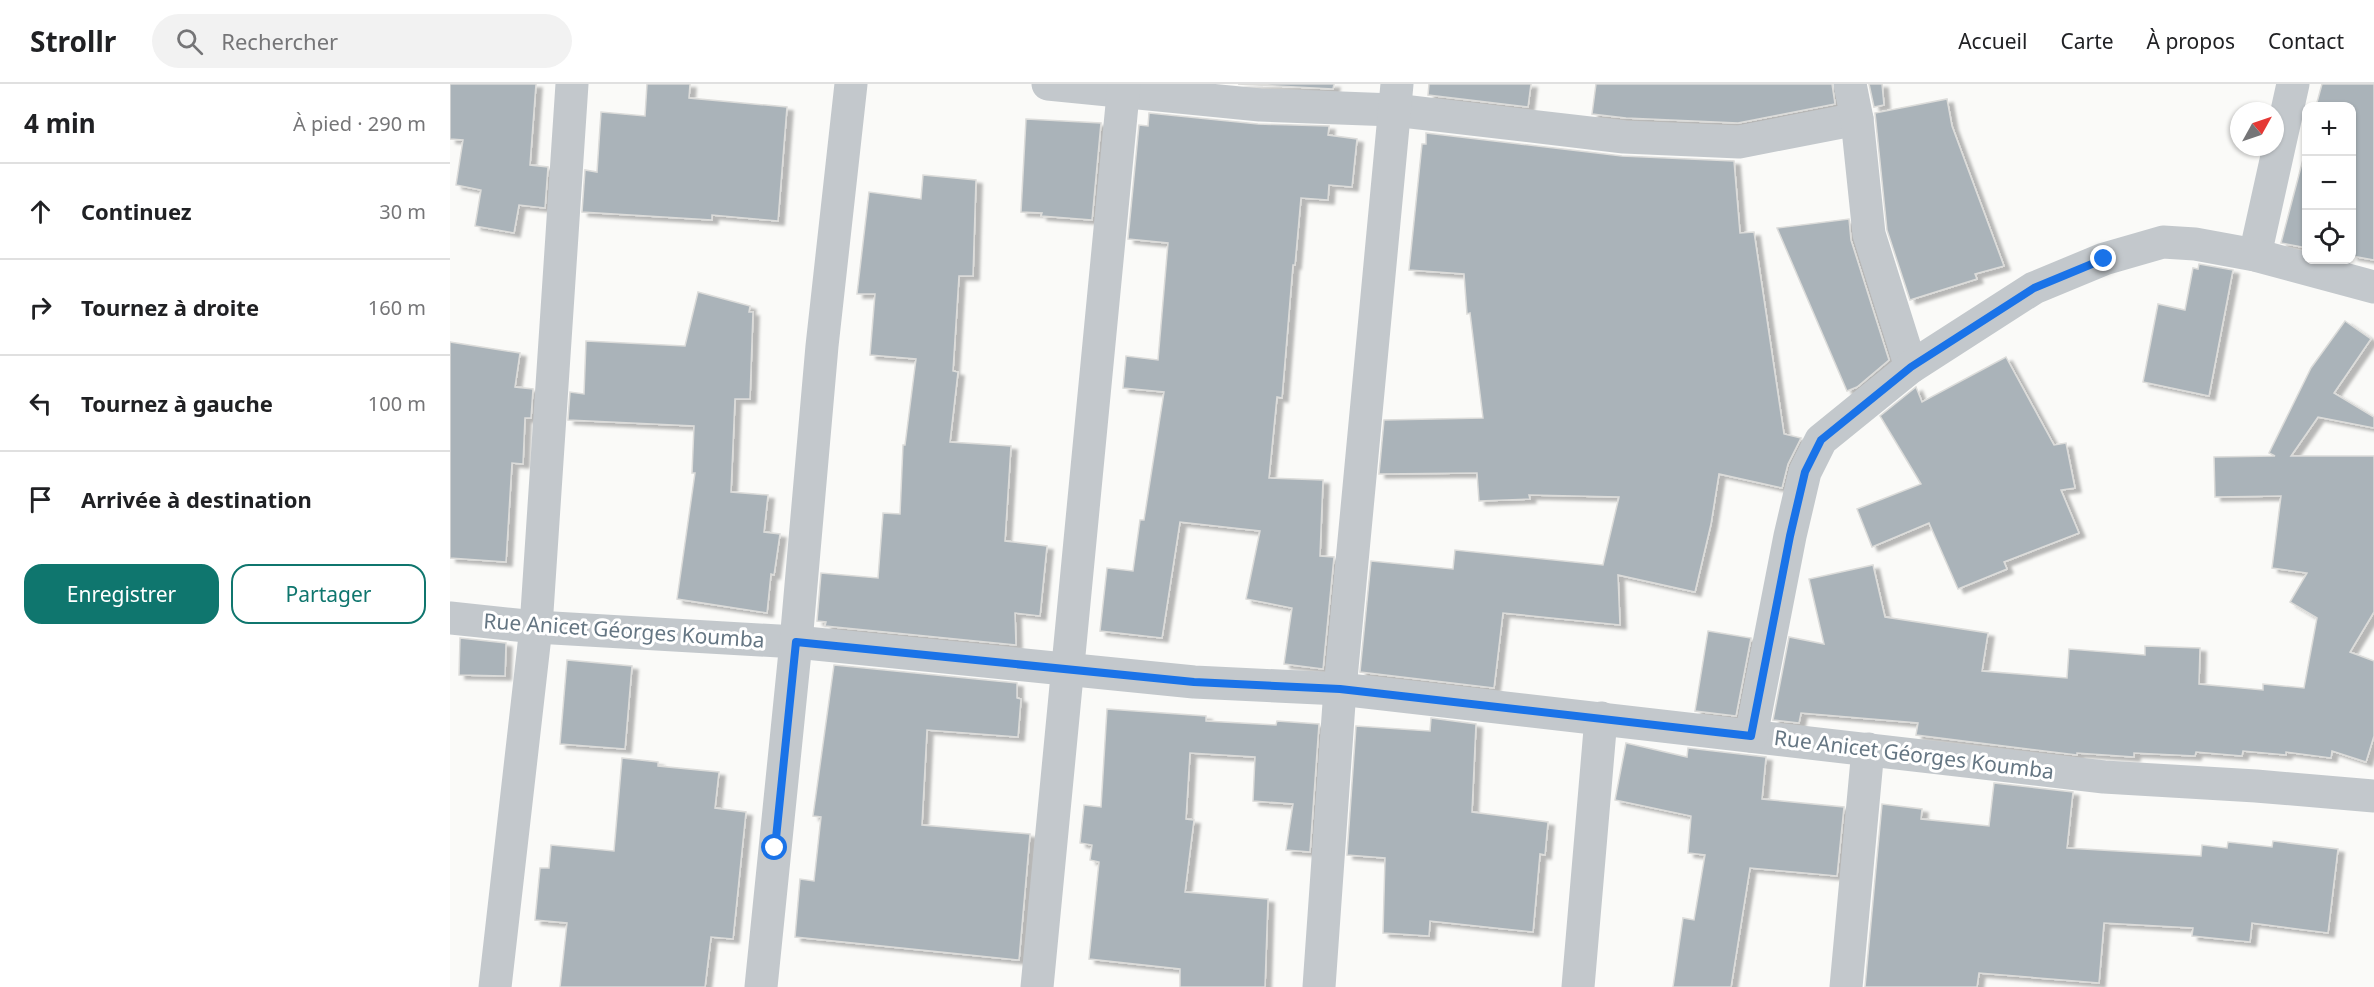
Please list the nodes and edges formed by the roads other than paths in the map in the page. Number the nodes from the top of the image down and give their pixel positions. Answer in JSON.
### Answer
{"nodes":[{"id":1,"x":572,"y":84,"type":"edge"},
{"id":2,"x":851,"y":84,"type":"edge"},
{"id":3,"x":1048,"y":84,"type":"edge"},
{"id":4,"x":1850,"y":84,"type":"edge"},
{"id":5,"x":2294,"y":84,"type":"edge"},
{"id":6,"x":1124,"y":88,"type":"edge"},
{"id":7,"x":1395,"y":97,"type":"edge"},
{"id":8,"x":1857,"y":119,"type":"junction"},
{"id":9,"x":2255,"y":255,"type":"junction"},
{"id":10,"x":2374,"y":287,"type":"edge"},
{"id":11,"x":1911,"y":367,"type":"junction"},
{"id":12,"x":450,"y":618,"type":"edge"},
{"id":13,"x":536,"y":627,"type":"junction"},
{"id":14,"x":796,"y":642,"type":"junction"},
{"id":15,"x":1068,"y":670,"type":"junction"},
{"id":16,"x":1340,"y":689,"type":"junction"},
{"id":17,"x":1601,"y":718,"type":"junction"},
{"id":18,"x":1751,"y":736,"type":"junction"},
{"id":19,"x":1868,"y":749,"type":"junction"},
{"id":20,"x":2374,"y":796,"type":"edge"},
{"id":21,"x":495,"y":987,"type":"edge"},
{"id":22,"x":761,"y":987,"type":"edge"},
{"id":23,"x":1037,"y":987,"type":"edge"},
{"id":24,"x":1320,"y":987,"type":"edge"},
{"id":25,"x":1578,"y":987,"type":"edge"},
{"id":26,"x":1846,"y":987,"type":"edge"}],
"edges":[{"from":1,"to":13,"type":"street"},
{"from":2,"to":14,"type":"street"},
{"from":3,"to":6,"type":"street"},
{"from":4,"to":8,"type":"street"},
{"from":5,"to":9,"type":"street"},
{"from":6,"to":7,"type":"street"},
{"from":6,"to":15,"type":"street"},
{"from":7,"to":8,"type":"street"},
{"from":7,"to":16,"type":"street"},
{"from":8,"to":11,"type":"street"},
{"from":9,"to":10,"type":"street"},
{"from":9,"to":11,"type":"street"},
{"from":11,"to":18,"type":"street"},
{"from":12,"to":13,"type":"street","name":"Rue Anicet Géorges Koumba"},
{"from":13,"to":14,"type":"street","name":"Rue Anicet Géorges Koumba"},
{"from":13,"to":21,"type":"street"},
{"from":14,"to":15,"type":"street","name":"Rue Anicet Géorges Koumba"},
{"from":14,"to":22,"type":"street"},
{"from":15,"to":16,"type":"street","name":"Rue Anicet Géorges Koumba"},
{"from":15,"to":23,"type":"street"},
{"from":16,"to":17,"type":"street","name":"Rue Anicet Géorges Koumba"},
{"from":16,"to":24,"type":"street"},
{"from":17,"to":18,"type":"street","name":"Rue Anicet Géorges Koumba"},
{"from":17,"to":25,"type":"street"},
{"from":18,"to":19,"type":"street","name":"Rue Anicet Géorges Koumba"},
{"from":19,"to":20,"type":"street","name":"Rue Anicet Géorges Koumba"},
{"from":19,"to":26,"type":"street"}]}
